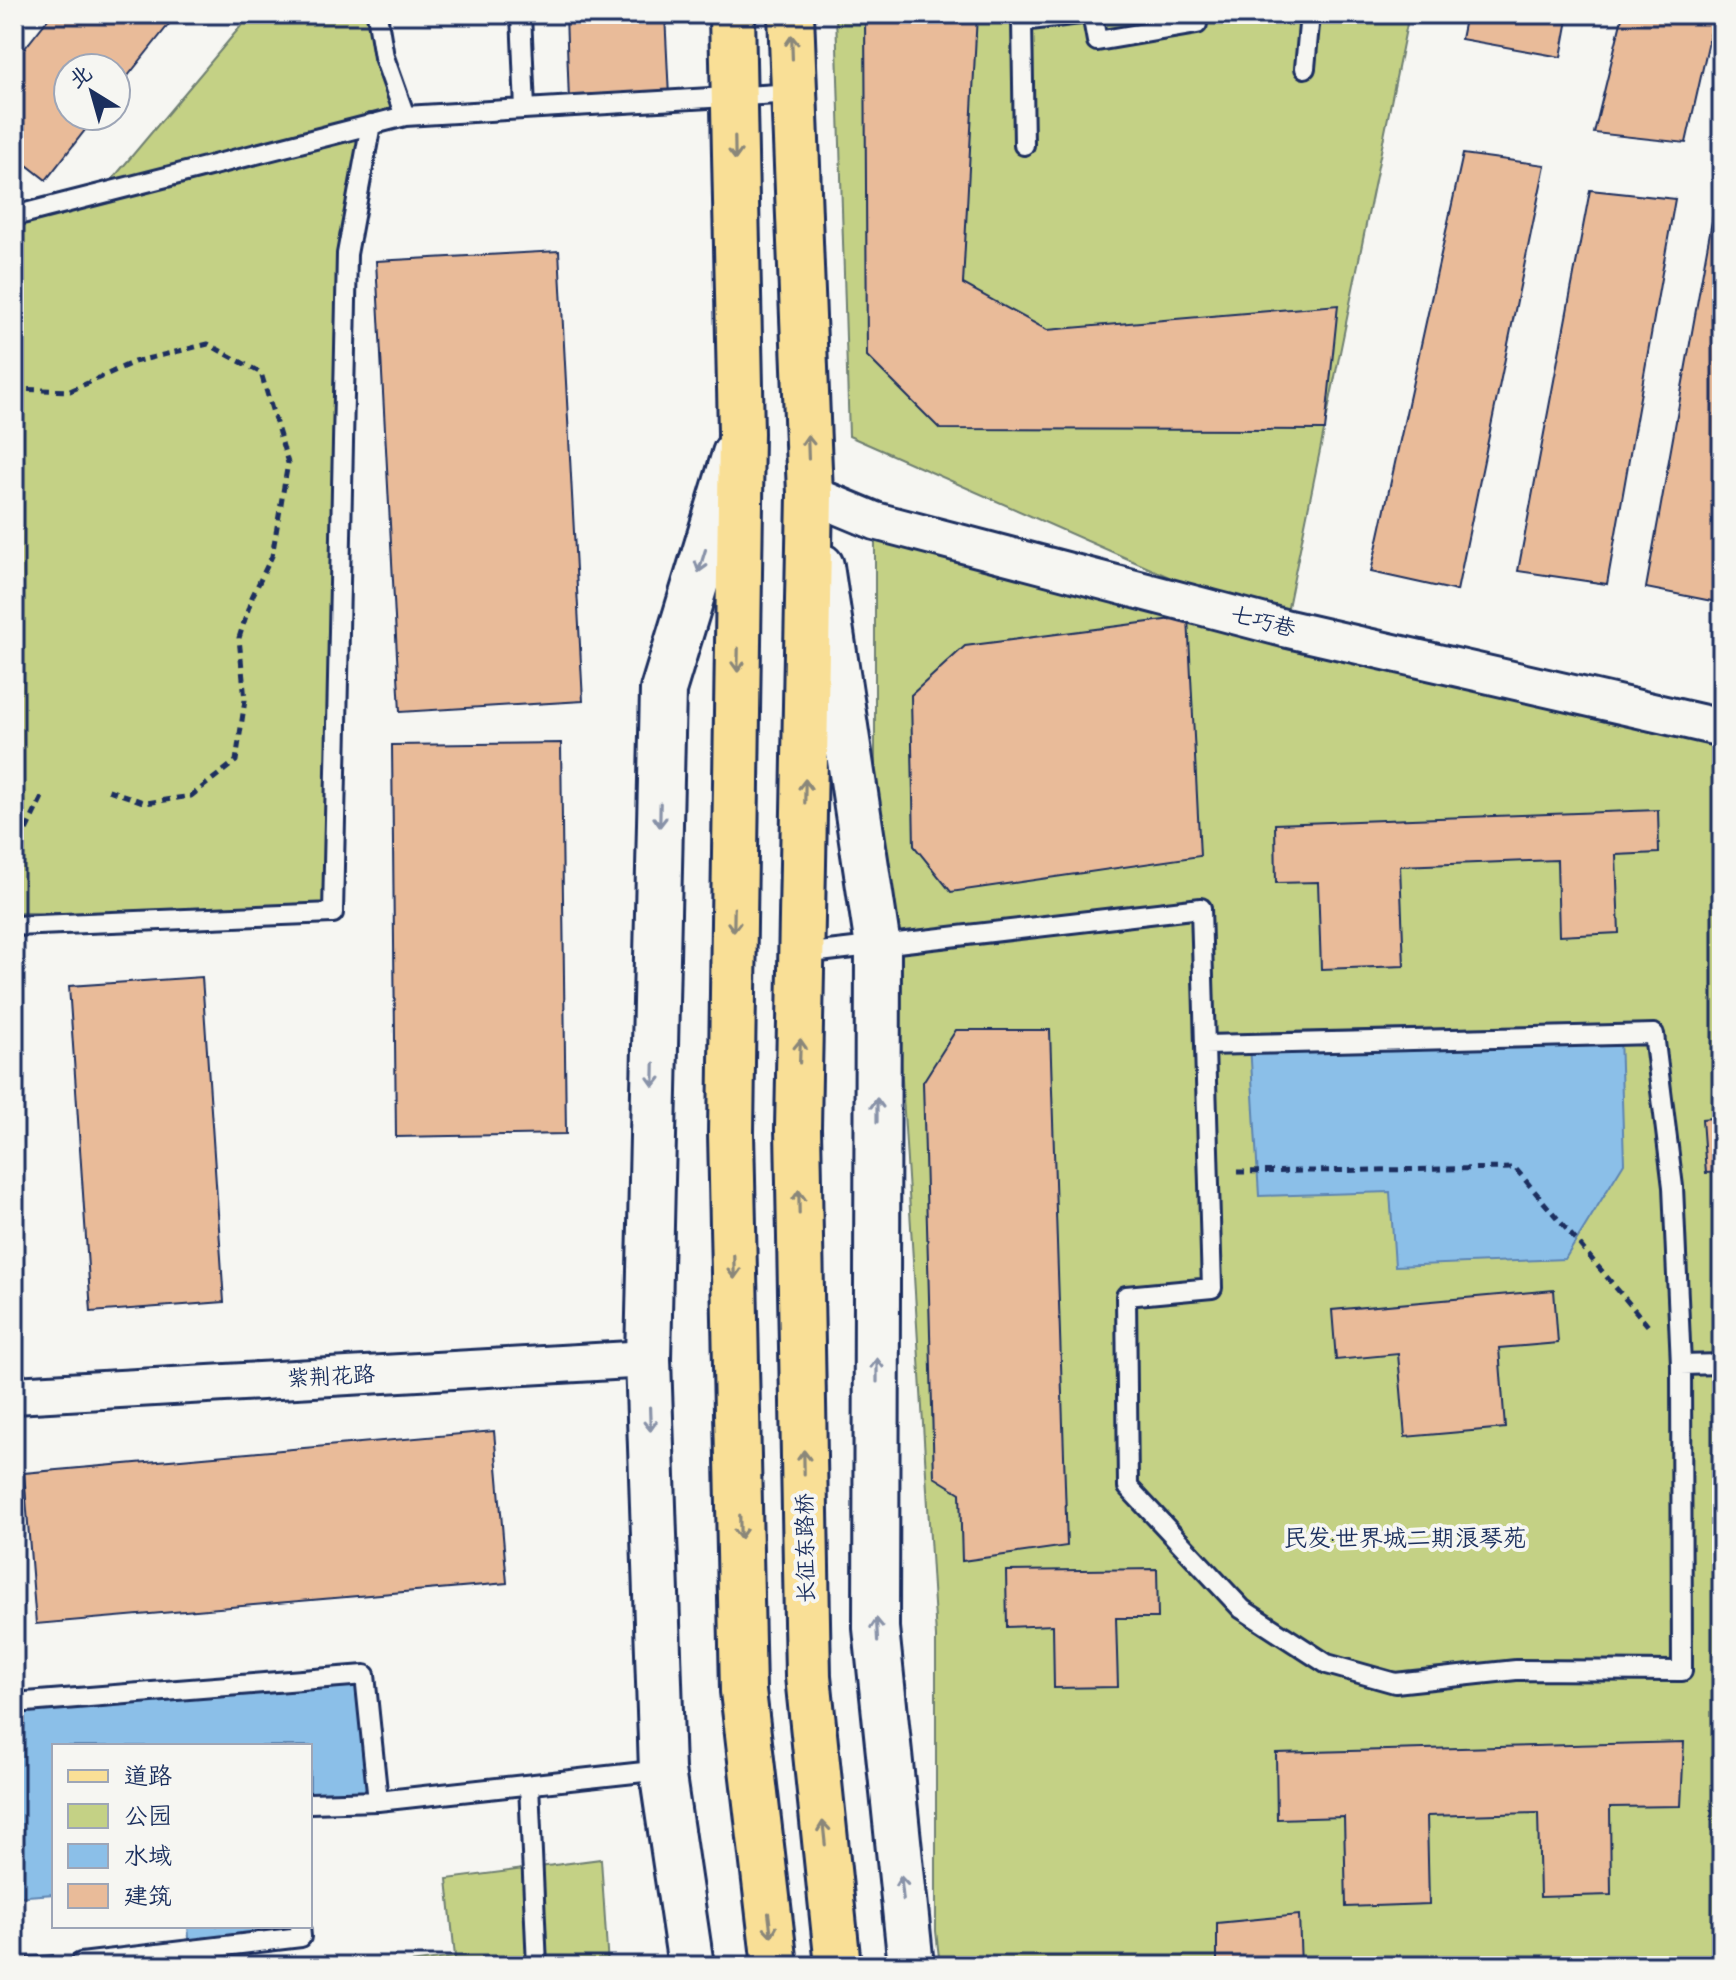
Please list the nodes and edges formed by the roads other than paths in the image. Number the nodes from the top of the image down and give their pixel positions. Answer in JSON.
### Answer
{"nodes":[{"id":1,"x":377,"y":14,"type":"edge"},
{"id":2,"x":521,"y":14,"type":"edge"},
{"id":3,"x":732,"y":14,"type":"edge"},
{"id":4,"x":791,"y":14,"type":"edge"},
{"id":5,"x":1080,"y":14,"type":"edge"},
{"id":6,"x":1092,"y":14,"type":"edge"},
{"id":7,"x":1196,"y":14,"type":"edge"},
{"id":8,"x":1310,"y":14,"type":"edge"},
{"id":9,"x":1305,"y":68,"type":"dead end"},
{"id":10,"x":794,"y":93,"type":"junction"},
{"id":11,"x":734,"y":96,"type":"junction"},
{"id":12,"x":525,"y":109,"type":"junction"},
{"id":13,"x":405,"y":116,"type":"junction"},
{"id":14,"x":371,"y":124,"type":"junction"},
{"id":15,"x":1024,"y":145,"type":"dead end"},
{"id":16,"x":14,"y":216,"type":"edge"},
{"id":17,"x":741,"y":433,"type":"junction"},
{"id":18,"x":810,"y":494,"type":"junction"},
{"id":19,"x":1722,"y":728,"type":"edge"},
{"id":20,"x":14,"y":926,"type":"edge"},
{"id":21,"x":878,"y":947,"type":"junction"},
{"id":22,"x":802,"y":954,"type":"junction"},
{"id":23,"x":1205,"y":1045,"type":"junction"},
{"id":24,"x":648,"y":1359,"type":"junction"},
{"id":25,"x":1722,"y":1364,"type":"edge"},
{"id":26,"x":1681,"y":1365,"type":"junction"},
{"id":27,"x":14,"y":1395,"type":"edge"},
{"id":28,"x":14,"y":1703,"type":"edge"},
{"id":29,"x":662,"y":1770,"type":"junction"},
{"id":30,"x":529,"y":1785,"type":"junction"},
{"id":31,"x":378,"y":1801,"type":"junction"},
{"id":32,"x":312,"y":1803,"type":"edge"},
{"id":33,"x":300,"y":1928,"type":"edge"},
{"id":34,"x":221,"y":1947,"type":"junction"},
{"id":35,"x":82,"y":1966,"type":"edge"},
{"id":36,"x":222,"y":1966,"type":"edge"},
{"id":37,"x":537,"y":1966,"type":"edge"},
{"id":38,"x":691,"y":1966,"type":"edge"},
{"id":39,"x":775,"y":1966,"type":"edge"},
{"id":40,"x":838,"y":1966,"type":"edge"},
{"id":41,"x":911,"y":1966,"type":"edge"}],
"edges":[{"from":1,"to":13,"type":"lane"},
{"from":2,"to":12,"type":"lane"},
{"from":3,"to":11,"type":"main road"},
{"from":10,"to":4,"type":"main road","name":"长征东路桥","one_way":true},
{"from":5,"to":15,"type":"lane"},
{"from":6,"to":7,"type":"lane"},
{"from":8,"to":9,"type":"lane"},
{"from":10,"to":11,"type":"lane"},
{"from":18,"to":10,"type":"main road","name":"长征东路桥","one_way":true},
{"from":11,"to":12,"type":"lane"},
{"from":11,"to":17,"type":"main road","one_way":true},
{"from":12,"to":13,"type":"lane"},
{"from":13,"to":14,"type":"lane"},
{"from":14,"to":16,"type":"lane"},
{"from":14,"to":20,"type":"lane"},
{"from":17,"to":24,"type":"street","one_way":true},
{"from":17,"to":39,"type":"main road","one_way":true},
{"from":18,"to":19,"type":"street","name":"七巧巷"},
{"from":18,"to":21,"type":"street"},
{"from":22,"to":18,"type":"main road","name":"长征东路桥","one_way":true},
{"from":21,"to":22,"type":"lane"},
{"from":21,"to":23,"type":"lane"},
{"from":41,"to":21,"type":"street","one_way":true},
{"from":40,"to":22,"type":"main road","name":"长征东路桥","one_way":true},
{"from":23,"to":26,"type":"lane"},
{"from":23,"to":26,"type":"lane"},
{"from":24,"to":27,"type":"street","name":"紫荆花路"},
{"from":24,"to":29,"type":"street","one_way":true},
{"from":25,"to":26,"type":"lane"},
{"from":28,"to":31,"type":"lane"},
{"from":29,"to":30,"type":"lane"},
{"from":29,"to":38,"type":"street"},
{"from":30,"to":31,"type":"lane"},
{"from":30,"to":37,"type":"lane"},
{"from":31,"to":32,"type":"lane"},
{"from":33,"to":34,"type":"lane"},
{"from":34,"to":35,"type":"lane"},
{"from":34,"to":36,"type":"lane"}]}
